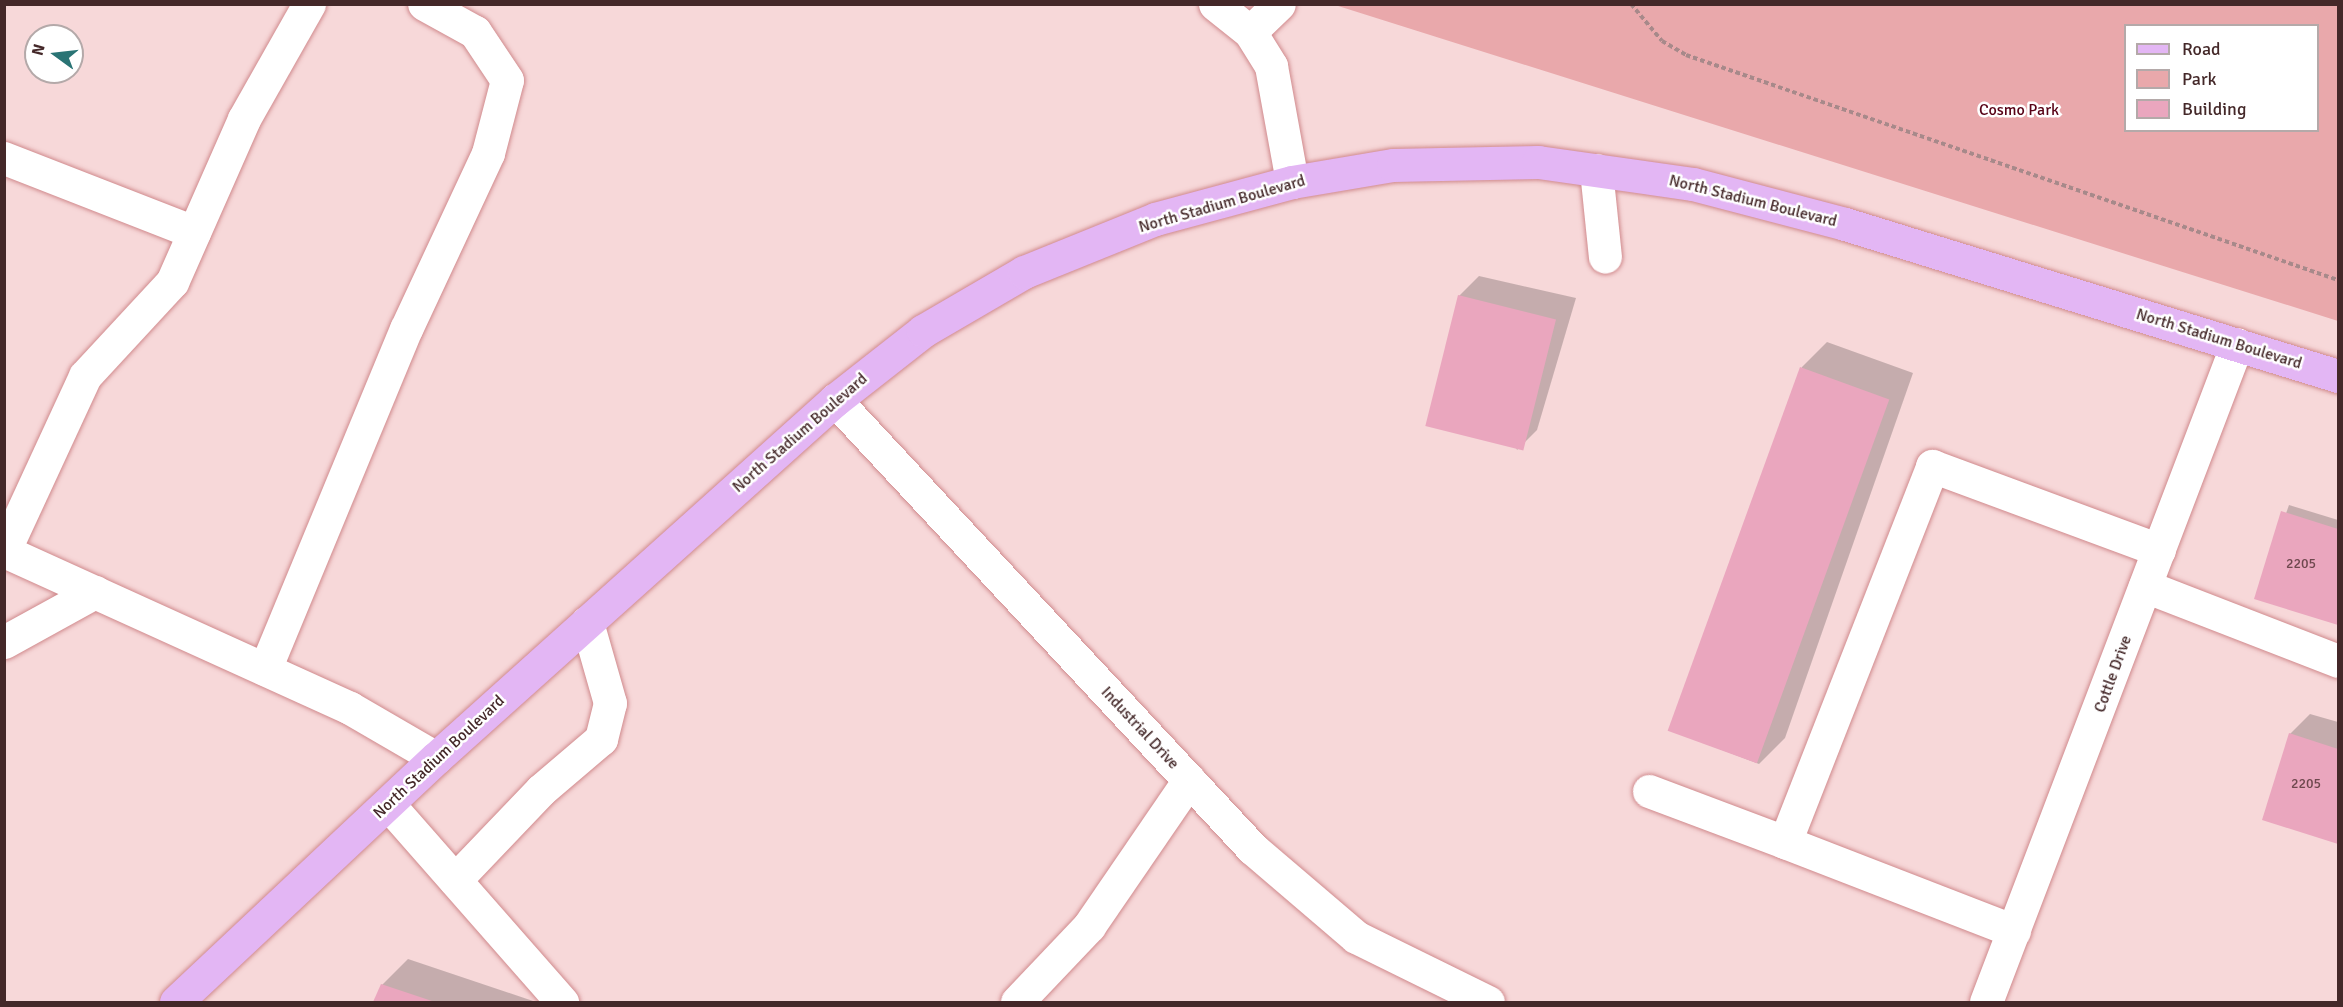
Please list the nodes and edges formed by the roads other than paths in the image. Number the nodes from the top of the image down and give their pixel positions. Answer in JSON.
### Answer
{"nodes":[{"id":1,"x":309,"y":4,"type":"edge"},
{"id":2,"x":424,"y":4,"type":"edge"},
{"id":3,"x":1215,"y":4,"type":"edge"},
{"id":4,"x":1280,"y":4,"type":"edge"},
{"id":5,"x":1250,"y":32,"type":"junction"},
{"id":6,"x":4,"y":158,"type":"edge"},
{"id":7,"x":1596,"y":170,"type":"junction"},
{"id":8,"x":1292,"y":182,"type":"junction"},
{"id":9,"x":194,"y":232,"type":"junction"},
{"id":10,"x":1605,"y":256,"type":"dead end"},
{"id":11,"x":2236,"y":344,"type":"junction"},
{"id":12,"x":2338,"y":376,"type":"edge"},
{"id":13,"x":835,"y":400,"type":"junction"},
{"id":14,"x":2159,"y":550,"type":"junction"},
{"id":15,"x":4,"y":551,"type":"edge"},
{"id":16,"x":2145,"y":586,"type":"junction"},
{"id":17,"x":95,"y":592,"type":"junction"},
{"id":18,"x":587,"y":622,"type":"junction"},
{"id":19,"x":4,"y":642,"type":"edge"},
{"id":20,"x":2338,"y":662,"type":"edge"},
{"id":21,"x":265,"y":669,"type":"junction"},
{"id":22,"x":436,"y":759,"type":"junction"},
{"id":23,"x":1189,"y":780,"type":"junction"},
{"id":24,"x":1649,"y":791,"type":"dead end"},
{"id":25,"x":388,"y":804,"type":"junction"},
{"id":26,"x":1785,"y":842,"type":"junction"},
{"id":27,"x":454,"y":880,"type":"junction"},
{"id":28,"x":2014,"y":931,"type":"junction"},
{"id":29,"x":176,"y":1002,"type":"edge"},
{"id":30,"x":562,"y":1002,"type":"edge"},
{"id":31,"x":1017,"y":1002,"type":"edge"},
{"id":32,"x":1488,"y":1002,"type":"edge"},
{"id":33,"x":1986,"y":1002,"type":"edge"}],
"edges":[{"from":1,"to":9,"type":"street"},
{"from":2,"to":21,"type":"street"},
{"from":3,"to":5,"type":"street"},
{"from":4,"to":5,"type":"street"},
{"from":5,"to":8,"type":"street"},
{"from":6,"to":9,"type":"street"},
{"from":7,"to":8,"type":"main road","name":"North Stadium Boulevard"},
{"from":7,"to":10,"type":"street"},
{"from":7,"to":11,"type":"main road","name":"North Stadium Boulevard"},
{"from":8,"to":13,"type":"main road","name":"North Stadium Boulevard"},
{"from":9,"to":15,"type":"street"},
{"from":11,"to":12,"type":"main road","name":"North Stadium Boulevard"},
{"from":11,"to":14,"type":"street","name":"Cottle Drive"},
{"from":13,"to":18,"type":"main road","name":"North Stadium Boulevard"},
{"from":13,"to":23,"type":"street","name":"Industrial Drive"},
{"from":14,"to":16,"type":"street","name":"Cottle Drive"},
{"from":14,"to":26,"type":"street"},
{"from":15,"to":17,"type":"street"},
{"from":16,"to":20,"type":"street"},
{"from":16,"to":28,"type":"street","name":"Cottle Drive"},
{"from":17,"to":19,"type":"street"},
{"from":17,"to":21,"type":"street"},
{"from":18,"to":22,"type":"main road","name":"North Stadium Boulevard"},
{"from":18,"to":27,"type":"street"},
{"from":21,"to":22,"type":"street"},
{"from":22,"to":25,"type":"main road","name":"North Stadium Boulevard"},
{"from":23,"to":31,"type":"street"},
{"from":23,"to":32,"type":"street","name":"Industrial Drive"},
{"from":24,"to":26,"type":"street"},
{"from":25,"to":27,"type":"street"},
{"from":25,"to":29,"type":"main road","name":"North Stadium Boulevard"},
{"from":26,"to":28,"type":"street"},
{"from":27,"to":30,"type":"street"},
{"from":28,"to":33,"type":"street","name":"Cottle Drive"}]}
